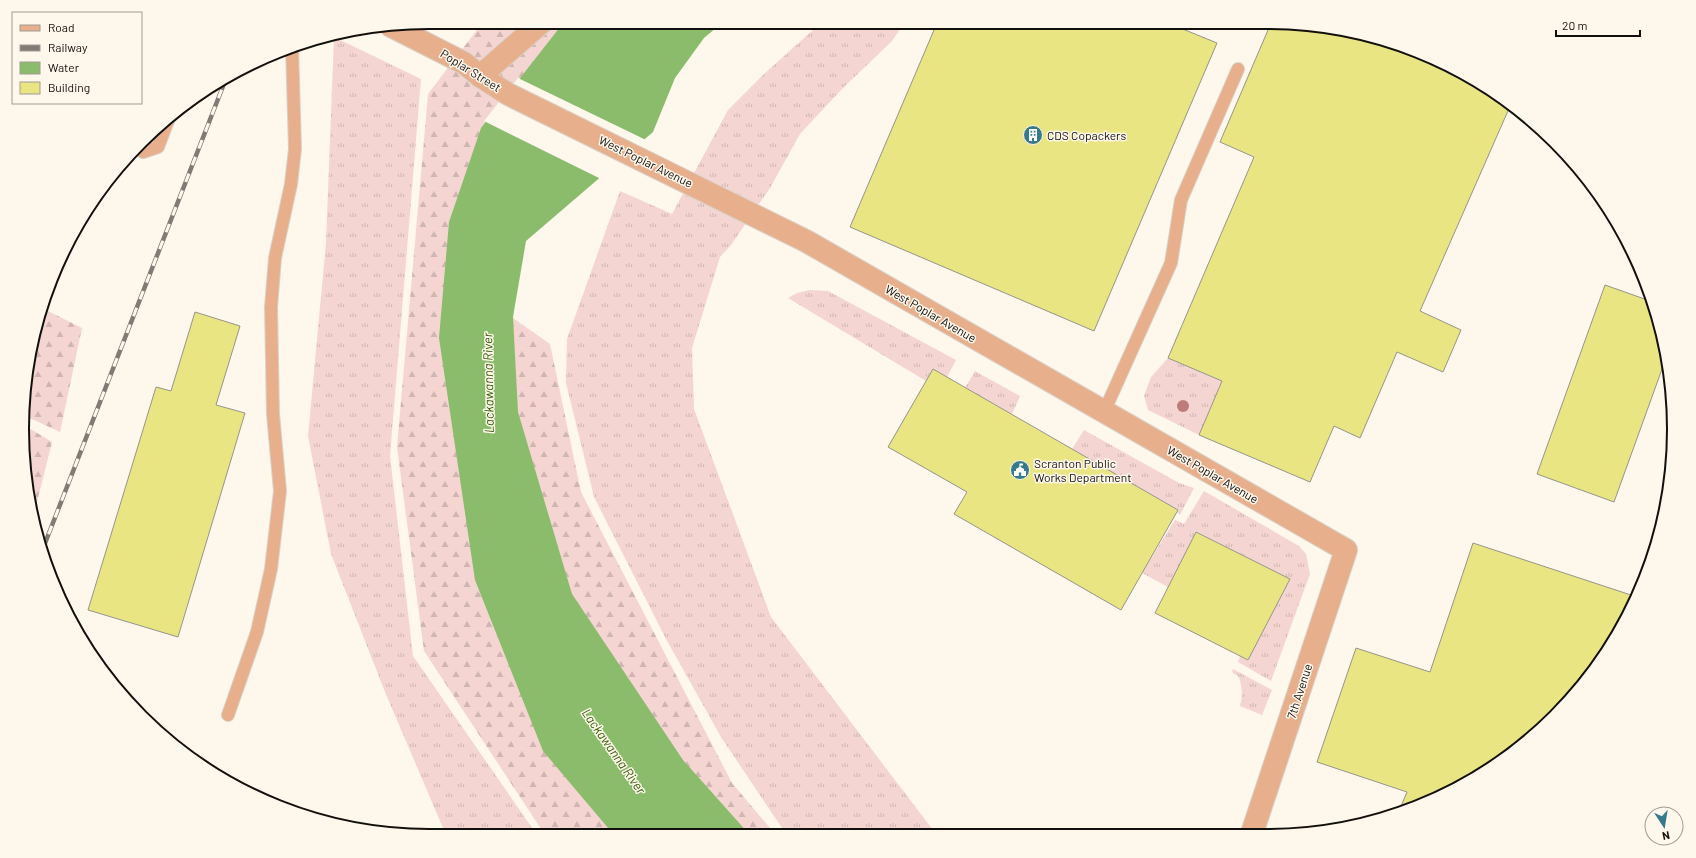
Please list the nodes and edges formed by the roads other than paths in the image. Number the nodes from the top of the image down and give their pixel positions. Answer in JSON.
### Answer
{"nodes":[{"id":1,"x":534,"y":29,"type":"edge"},
{"id":2,"x":399,"y":30,"type":"edge"},
{"id":3,"x":292,"y":53,"type":"edge"},
{"id":4,"x":1238,"y":69,"type":"dead end"},
{"id":5,"x":480,"y":76,"type":"junction"},
{"id":6,"x":508,"y":94,"type":"joint"},
{"id":7,"x":165,"y":128,"type":"edge"},
{"id":8,"x":141,"y":151,"type":"edge"},
{"id":9,"x":1104,"y":412,"type":"junction"},
{"id":10,"x":1346,"y":550,"type":"joint"},
{"id":11,"x":228,"y":715,"type":"dead end"},
{"id":12,"x":1253,"y":829,"type":"edge"}],
"edges":[{"from":1,"to":5,"type":"street"},
{"from":2,"to":5,"type":"street","name":"Poplar Street"},
{"from":3,"to":11,"type":"lane"},
{"from":4,"to":9,"type":"lane"},
{"from":5,"to":6,"type":"street","name":"Poplar Street"},
{"from":6,"to":9,"type":"street","name":"West Poplar Avenue"},
{"from":7,"to":8,"type":"lane"},
{"from":9,"to":10,"type":"street","name":"West Poplar Avenue"},
{"from":10,"to":12,"type":"street","name":"7th Avenue"}]}
